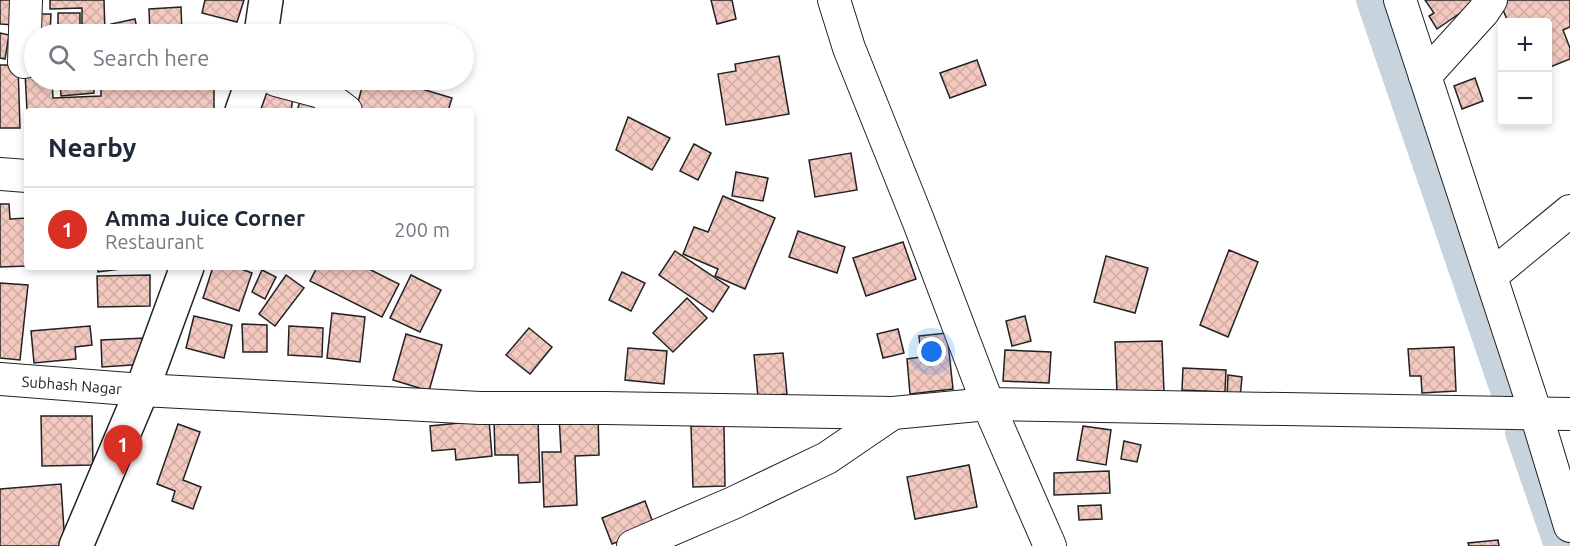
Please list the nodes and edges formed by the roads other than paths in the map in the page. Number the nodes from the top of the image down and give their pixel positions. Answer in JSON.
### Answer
{"nodes":[{"id":1,"x":26,"y":0,"type":"edge"},
{"id":2,"x":266,"y":0,"type":"edge"},
{"id":3,"x":834,"y":0,"type":"edge"},
{"id":4,"x":1400,"y":0,"type":"edge"},
{"id":5,"x":1491,"y":0,"type":"edge"},
{"id":6,"x":262,"y":24,"type":"edge"},
{"id":7,"x":20,"y":62,"type":"edge"},
{"id":8,"x":1425,"y":76,"type":"junction"},
{"id":9,"x":249,"y":90,"type":"edge"},
{"id":10,"x":314,"y":90,"type":"edge"},
{"id":11,"x":243,"y":108,"type":"edge"},
{"id":12,"x":342,"y":108,"type":"edge"},
{"id":13,"x":0,"y":174,"type":"edge"},
{"id":14,"x":24,"y":176,"type":"edge"},
{"id":15,"x":1570,"y":211,"type":"edge"},
{"id":16,"x":187,"y":270,"type":"edge"},
{"id":17,"x":1491,"y":276,"type":"junction"},
{"id":18,"x":0,"y":379,"type":"edge"},
{"id":19,"x":142,"y":390,"type":"junction"},
{"id":20,"x":988,"y":404,"type":"junction"},
{"id":21,"x":893,"y":413,"type":"junction"},
{"id":22,"x":1536,"y":414,"type":"junction"},
{"id":23,"x":1570,"y":414,"type":"edge"},
{"id":24,"x":1570,"y":526,"type":"edge"},
{"id":25,"x":76,"y":546,"type":"edge"},
{"id":26,"x":633,"y":546,"type":"edge"},
{"id":27,"x":1050,"y":546,"type":"edge"}],
"edges":[{"from":1,"to":7,"type":"street"},
{"from":2,"to":6,"type":"main road"},
{"from":3,"to":20,"type":"street"},
{"from":4,"to":8,"type":"street"},
{"from":5,"to":8,"type":"street"},
{"from":8,"to":17,"type":"street"},
{"from":9,"to":11,"type":"main road"},
{"from":10,"to":12,"type":"street"},
{"from":13,"to":14,"type":"street"},
{"from":15,"to":17,"type":"street"},
{"from":16,"to":19,"type":"main road"},
{"from":17,"to":22,"type":"street"},
{"from":18,"to":19,"type":"street","name":"Subhash Nagar"},
{"from":19,"to":21,"type":"street","name":"Subhash Nagar"},
{"from":19,"to":25,"type":"main road"},
{"from":20,"to":21,"type":"street","name":"Subhash Nagar"},
{"from":20,"to":22,"type":"street","name":"Subhash Nagar"},
{"from":20,"to":27,"type":"street"},
{"from":21,"to":26,"type":"street"},
{"from":22,"to":23,"type":"street","name":"Subhash Nagar"},
{"from":22,"to":24,"type":"street"}]}
